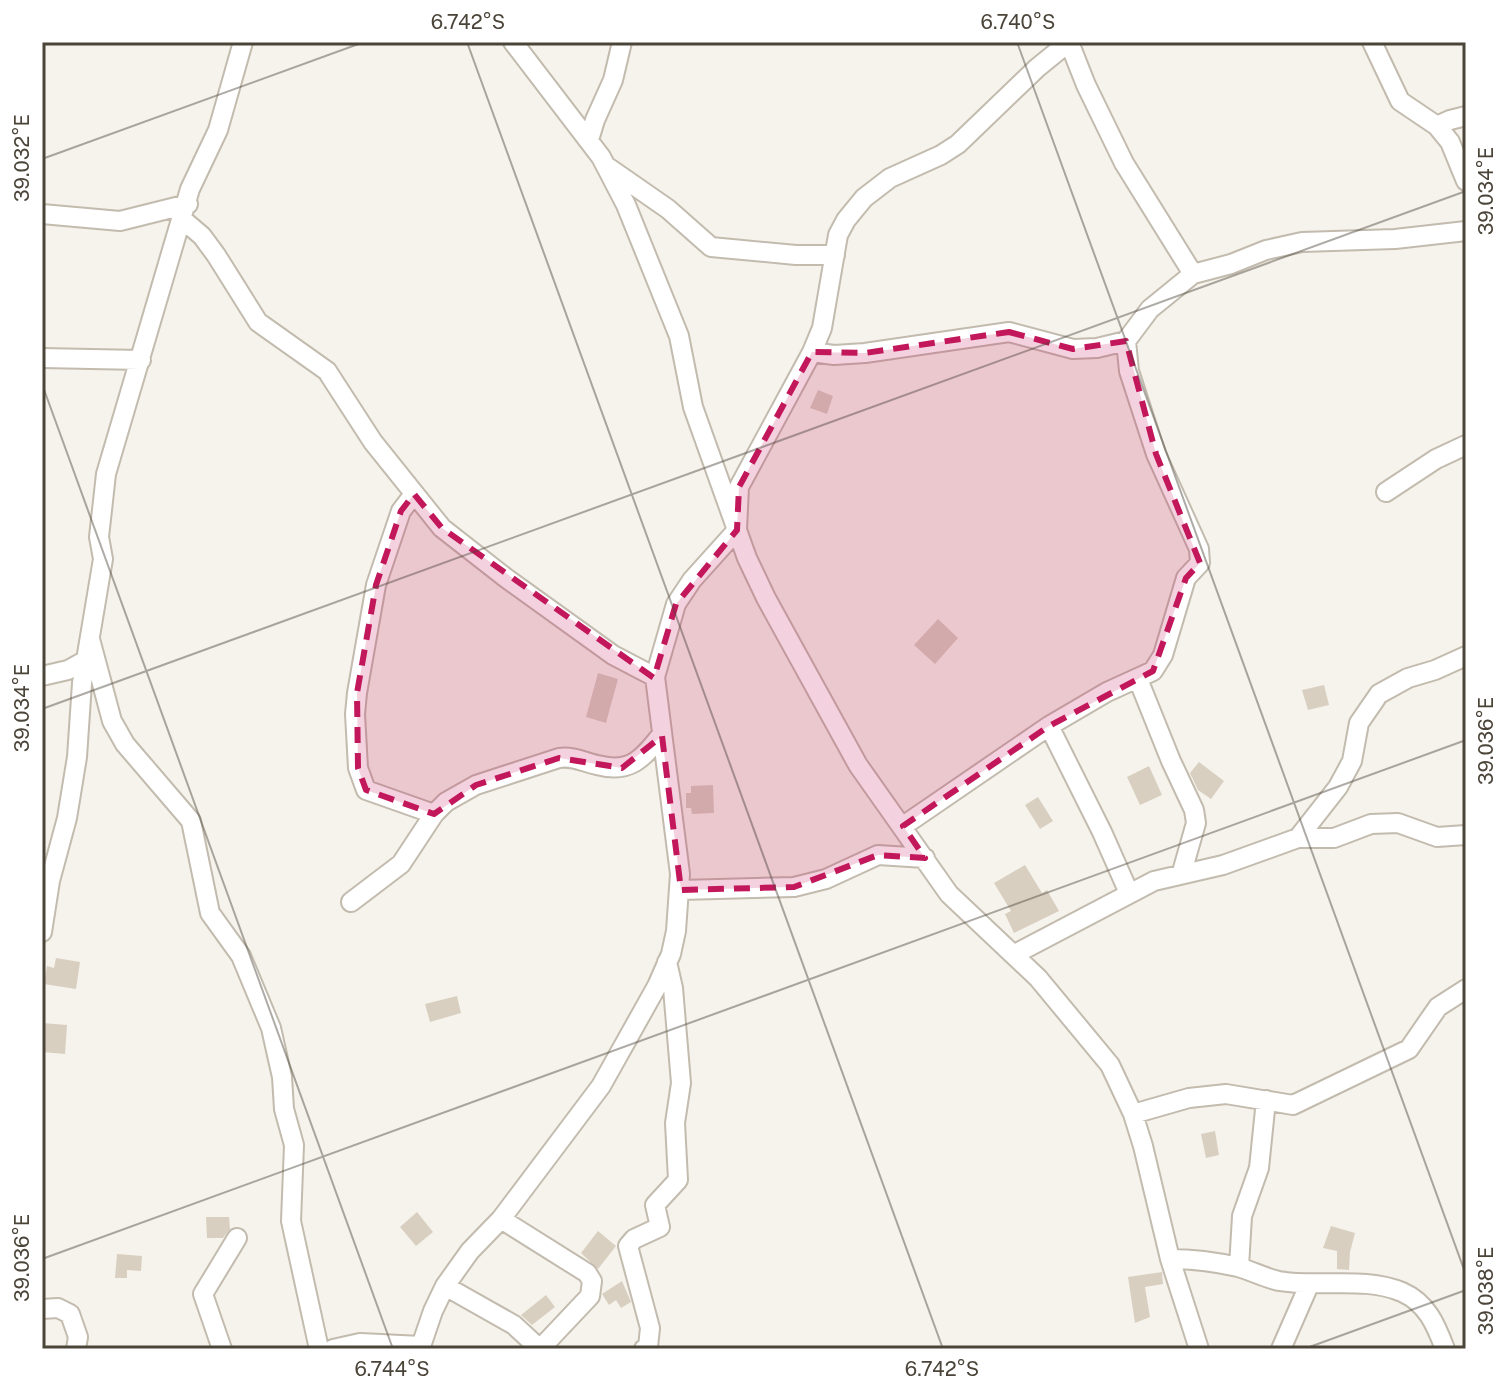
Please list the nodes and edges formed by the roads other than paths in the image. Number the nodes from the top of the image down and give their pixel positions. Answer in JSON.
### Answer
{"nodes":[{"id":1,"x":243,"y":42,"type":"edge"},
{"id":2,"x":513,"y":42,"type":"edge"},
{"id":3,"x":622,"y":42,"type":"edge"},
{"id":4,"x":1372,"y":42,"type":"edge"},
{"id":5,"x":1466,"y":116,"type":"edge"},
{"id":6,"x":1437,"y":126,"type":"junction"},
{"id":7,"x":589,"y":140,"type":"junction"},
{"id":8,"x":607,"y":167,"type":"junction"},
{"id":9,"x":1466,"y":181,"type":"edge"},
{"id":10,"x":185,"y":211,"type":"junction"},
{"id":11,"x":42,"y":214,"type":"edge"},
{"id":12,"x":1466,"y":231,"type":"edge"},
{"id":13,"x":835,"y":255,"type":"junction"},
{"id":14,"x":1193,"y":274,"type":"junction"},
{"id":15,"x":1126,"y":341,"type":"junction"},
{"id":16,"x":812,"y":352,"type":"junction"},
{"id":17,"x":42,"y":358,"type":"edge"},
{"id":18,"x":141,"y":360,"type":"junction"},
{"id":19,"x":1466,"y":445,"type":"edge"},
{"id":20,"x":1386,"y":492,"type":"dead end"},
{"id":21,"x":414,"y":494,"type":"junction"},
{"id":22,"x":737,"y":530,"type":"junction"},
{"id":23,"x":90,"y":639,"type":"junction"},
{"id":24,"x":1466,"y":656,"type":"edge"},
{"id":25,"x":86,"y":660,"type":"junction"},
{"id":26,"x":42,"y":676,"type":"edge"},
{"id":27,"x":655,"y":677,"type":"junction"},
{"id":28,"x":1138,"y":679,"type":"junction"},
{"id":29,"x":1049,"y":726,"type":"junction"},
{"id":30,"x":662,"y":734,"type":"junction"},
{"id":31,"x":434,"y":814,"type":"junction"},
{"id":32,"x":903,"y":826,"type":"junction"},
{"id":33,"x":1466,"y":835,"type":"edge"},
{"id":34,"x":1298,"y":838,"type":"junction"},
{"id":35,"x":925,"y":858,"type":"junction"},
{"id":36,"x":1182,"y":872,"type":"junction"},
{"id":37,"x":681,"y":890,"type":"junction"},
{"id":38,"x":1129,"y":893,"type":"junction"},
{"id":39,"x":351,"y":902,"type":"dead end"},
{"id":40,"x":42,"y":932,"type":"edge"},
{"id":41,"x":1015,"y":954,"type":"junction"},
{"id":42,"x":667,"y":962,"type":"junction"},
{"id":43,"x":1466,"y":989,"type":"edge"},
{"id":44,"x":1266,"y":1100,"type":"junction"},
{"id":45,"x":1133,"y":1114,"type":"junction"},
{"id":46,"x":501,"y":1219,"type":"junction"},
{"id":47,"x":237,"y":1238,"type":"dead end"},
{"id":48,"x":1170,"y":1259,"type":"junction"},
{"id":49,"x":1239,"y":1267,"type":"junction"},
{"id":50,"x":1309,"y":1285,"type":"junction"},
{"id":51,"x":445,"y":1286,"type":"junction"},
{"id":52,"x":42,"y":1309,"type":"edge"},
{"id":53,"x":420,"y":1348,"type":"edge"},
{"id":54,"x":76,"y":1349,"type":"edge"},
{"id":55,"x":222,"y":1349,"type":"edge"},
{"id":56,"x":319,"y":1349,"type":"edge"},
{"id":57,"x":333,"y":1349,"type":"edge"},
{"id":58,"x":540,"y":1349,"type":"edge"},
{"id":59,"x":644,"y":1349,"type":"edge"},
{"id":60,"x":1199,"y":1349,"type":"edge"},
{"id":61,"x":1281,"y":1349,"type":"edge"},
{"id":62,"x":1445,"y":1349,"type":"edge"}],
"edges":[{"from":1,"to":10,"type":"street"},
{"from":2,"to":7,"type":"street"},
{"from":3,"to":7,"type":"street"},
{"from":4,"to":6,"type":"street"},
{"from":5,"to":6,"type":"street"},
{"from":6,"to":9,"type":"street"},
{"from":7,"to":8,"type":"street"},
{"from":8,"to":13,"type":"street"},
{"from":8,"to":22,"type":"street"},
{"from":10,"to":11,"type":"street"},
{"from":10,"to":18,"type":"street"},
{"from":10,"to":21,"type":"street"},
{"from":12,"to":14,"type":"street"},
{"from":13,"to":14,"type":"street"},
{"from":13,"to":16,"type":"street"},
{"from":14,"to":15,"type":"street"},
{"from":15,"to":16,"type":"street"},
{"from":15,"to":28,"type":"street"},
{"from":16,"to":22,"type":"street"},
{"from":17,"to":18,"type":"street"},
{"from":18,"to":23,"type":"street"},
{"from":19,"to":20,"type":"street"},
{"from":21,"to":27,"type":"street"},
{"from":21,"to":31,"type":"street"},
{"from":22,"to":27,"type":"street"},
{"from":22,"to":32,"type":"street"},
{"from":23,"to":25,"type":"street"},
{"from":23,"to":56,"type":"street"},
{"from":24,"to":34,"type":"street"},
{"from":25,"to":26,"type":"street"},
{"from":25,"to":40,"type":"street"},
{"from":27,"to":30,"type":"street"},
{"from":28,"to":29,"type":"street"},
{"from":28,"to":36,"type":"street"},
{"from":29,"to":32,"type":"street"},
{"from":29,"to":38,"type":"street"},
{"from":30,"to":31,"type":"street"},
{"from":30,"to":37,"type":"street"},
{"from":31,"to":39,"type":"street"},
{"from":32,"to":35,"type":"street"},
{"from":33,"to":34,"type":"street"},
{"from":34,"to":36,"type":"street"},
{"from":35,"to":37,"type":"street"},
{"from":35,"to":41,"type":"street"},
{"from":36,"to":38,"type":"street"},
{"from":37,"to":42,"type":"street"},
{"from":38,"to":41,"type":"street"},
{"from":41,"to":45,"type":"street"},
{"from":42,"to":46,"type":"street"},
{"from":42,"to":59,"type":"street"},
{"from":43,"to":44,"type":"street"},
{"from":44,"to":45,"type":"street"},
{"from":44,"to":49,"type":"street"},
{"from":45,"to":48,"type":"street"},
{"from":46,"to":51,"type":"street"},
{"from":46,"to":58,"type":"street"},
{"from":47,"to":55,"type":"street"},
{"from":48,"to":49,"type":"street"},
{"from":48,"to":60,"type":"street"},
{"from":49,"to":50,"type":"street"},
{"from":50,"to":61,"type":"street"},
{"from":50,"to":62,"type":"street"},
{"from":51,"to":53,"type":"street"},
{"from":51,"to":58,"type":"street"},
{"from":52,"to":54,"type":"street"},
{"from":53,"to":57,"type":"street"}]}
